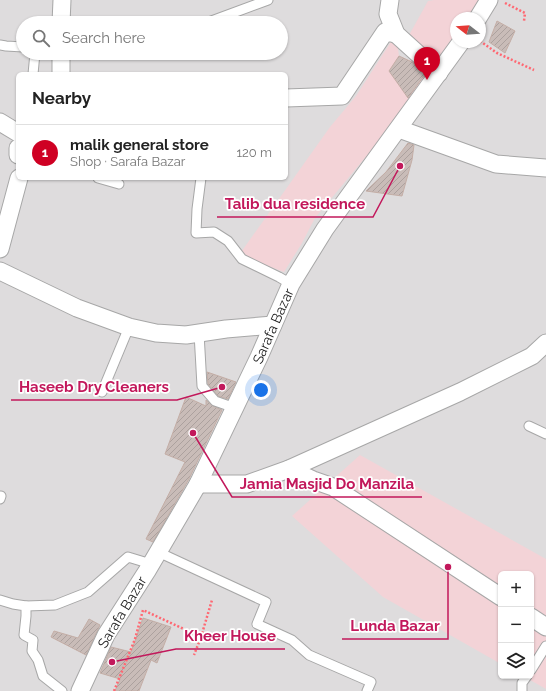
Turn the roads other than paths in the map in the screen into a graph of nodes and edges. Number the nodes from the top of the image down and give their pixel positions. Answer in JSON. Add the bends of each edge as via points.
{"nodes":[{"id":1,"x":62,"y":0,"type":"edge"},
{"id":2,"x":268,"y":0,"type":"edge"},
{"id":3,"x":390,"y":0,"type":"edge"},
{"id":4,"x":489,"y":0,"type":"edge"},
{"id":5,"x":482,"y":12,"type":"edge"},
{"id":6,"x":61,"y":16,"type":"edge"},
{"id":7,"x":225,"y":16,"type":"edge"},
{"id":8,"x":396,"y":34,"type":"junction"},
{"id":9,"x":0,"y":45,"type":"edge"},
{"id":10,"x":16,"y":47,"type":"edge"},
{"id":11,"x":458,"y":48,"type":"edge"},
{"id":12,"x":34,"y":60,"type":"edge"},
{"id":13,"x":60,"y":60,"type":"edge"},
{"id":14,"x":33,"y":72,"type":"edge"},
{"id":15,"x":61,"y":72,"type":"edge"},
{"id":16,"x":439,"y":73,"type":"junction"},
{"id":17,"x":288,"y":98,"type":"edge"},
{"id":18,"x":0,"y":122,"type":"edge"},
{"id":19,"x":399,"y":129,"type":"junction"},
{"id":20,"x":16,"y":132,"type":"edge"},
{"id":21,"x":546,"y":168,"type":"edge"},
{"id":22,"x":18,"y":180,"type":"edge"},
{"id":23,"x":105,"y":180,"type":"edge"},
{"id":24,"x":201,"y":180,"type":"edge"},
{"id":25,"x":119,"y":184,"type":"dead end"},
{"id":26,"x":0,"y":249,"type":"edge"},
{"id":27,"x":0,"y":271,"type":"edge"},
{"id":28,"x":291,"y":284,"type":"junction"},
{"id":29,"x":273,"y":325,"type":"junction"},
{"id":30,"x":129,"y":327,"type":"junction"},
{"id":31,"x":199,"y":333,"type":"junction"},
{"id":32,"x":546,"y":343,"type":"edge"},
{"id":33,"x":102,"y":392,"type":"dead end"},
{"id":34,"x":235,"y":408,"type":"junction"},
{"id":35,"x":530,"y":426,"type":"dead end"},
{"id":36,"x":546,"y":434,"type":"edge"},
{"id":37,"x":289,"y":469,"type":"junction"},
{"id":38,"x":198,"y":484,"type":"junction"},
{"id":39,"x":154,"y":558,"type":"junction"},
{"id":40,"x":498,"y":595,"type":"edge"},
{"id":41,"x":0,"y":600,"type":"edge"},
{"id":42,"x":26,"y":606,"type":"junction"},
{"id":43,"x":546,"y":646,"type":"edge"},
{"id":44,"x":534,"y":665,"type":"edge"},
{"id":45,"x":525,"y":679,"type":"edge"},
{"id":46,"x":62,"y":691,"type":"edge"},
{"id":47,"x":80,"y":691,"type":"edge"},
{"id":48,"x":367,"y":691,"type":"edge"},
{"id":49,"x":522,"y":691,"type":"edge"}],
"edges":[{"from":1,"to":6,"type":"street"},
{"from":2,"to":7,"type":"lane"},
{"from":3,"to":8,"type":"street","via":[[388,14]]},
{"from":4,"to":5,"type":"street"},
{"from":8,"to":16,"type":"street"},
{"from":8,"to":17,"type":"street","via":[[385,32],[342,96]]},
{"from":9,"to":10,"type":"lane"},
{"from":11,"to":16,"type":"street","name":"Sarafa Bazar"},
{"from":12,"to":14,"type":"lane"},
{"from":13,"to":15,"type":"street"},
{"from":16,"to":19,"type":"street","name":"Sarafa Bazar"},
{"from":18,"to":20,"type":"street"},
{"from":19,"to":21,"type":"street","via":[[496,164]]},
{"from":19,"to":28,"type":"street","name":"Sarafa Bazar","via":[[326,229]]},
{"from":22,"to":26,"type":"street"},
{"from":23,"to":25,"type":"lane"},
{"from":24,"to":28,"type":"lane","via":[[196,233],[214,232],[228,241],[242,259]]},
{"from":27,"to":30,"type":"street","via":[[76,308]]},
{"from":28,"to":29,"type":"street","name":"Sarafa Bazar"},
{"from":29,"to":31,"type":"street"},
{"from":29,"to":34,"type":"street","name":"Sarafa Bazar"},
{"from":30,"to":31,"type":"street","via":[[156,334]]},
{"from":30,"to":33,"type":"lane"},
{"from":31,"to":34,"type":"lane","via":[[202,386],[215,401]]},
{"from":32,"to":37,"type":"street","via":[[532,356],[460,392]]},
{"from":34,"to":38,"type":"street","name":"Sarafa Bazar"},
{"from":35,"to":36,"type":"lane"},
{"from":37,"to":38,"type":"street","via":[[248,484]]},
{"from":37,"to":40,"type":"street","via":[[333,487]]},
{"from":38,"to":39,"type":"street","name":"Sarafa Bazar"},
{"from":39,"to":42,"type":"lane","via":[[128,557],[88,592],[56,605]]},
{"from":39,"to":47,"type":"street","name":"Sarafa Bazar","via":[[106,635]]},
{"from":39,"to":48,"type":"lane","via":[[266,602],[257,624],[292,640],[309,655],[371,682]]},
{"from":41,"to":42,"type":"lane"},
{"from":42,"to":46,"type":"lane","via":[[24,634],[33,640],[32,651],[43,676]]},
{"from":43,"to":44,"type":"lane"},
{"from":45,"to":49,"type":"lane"}]}
